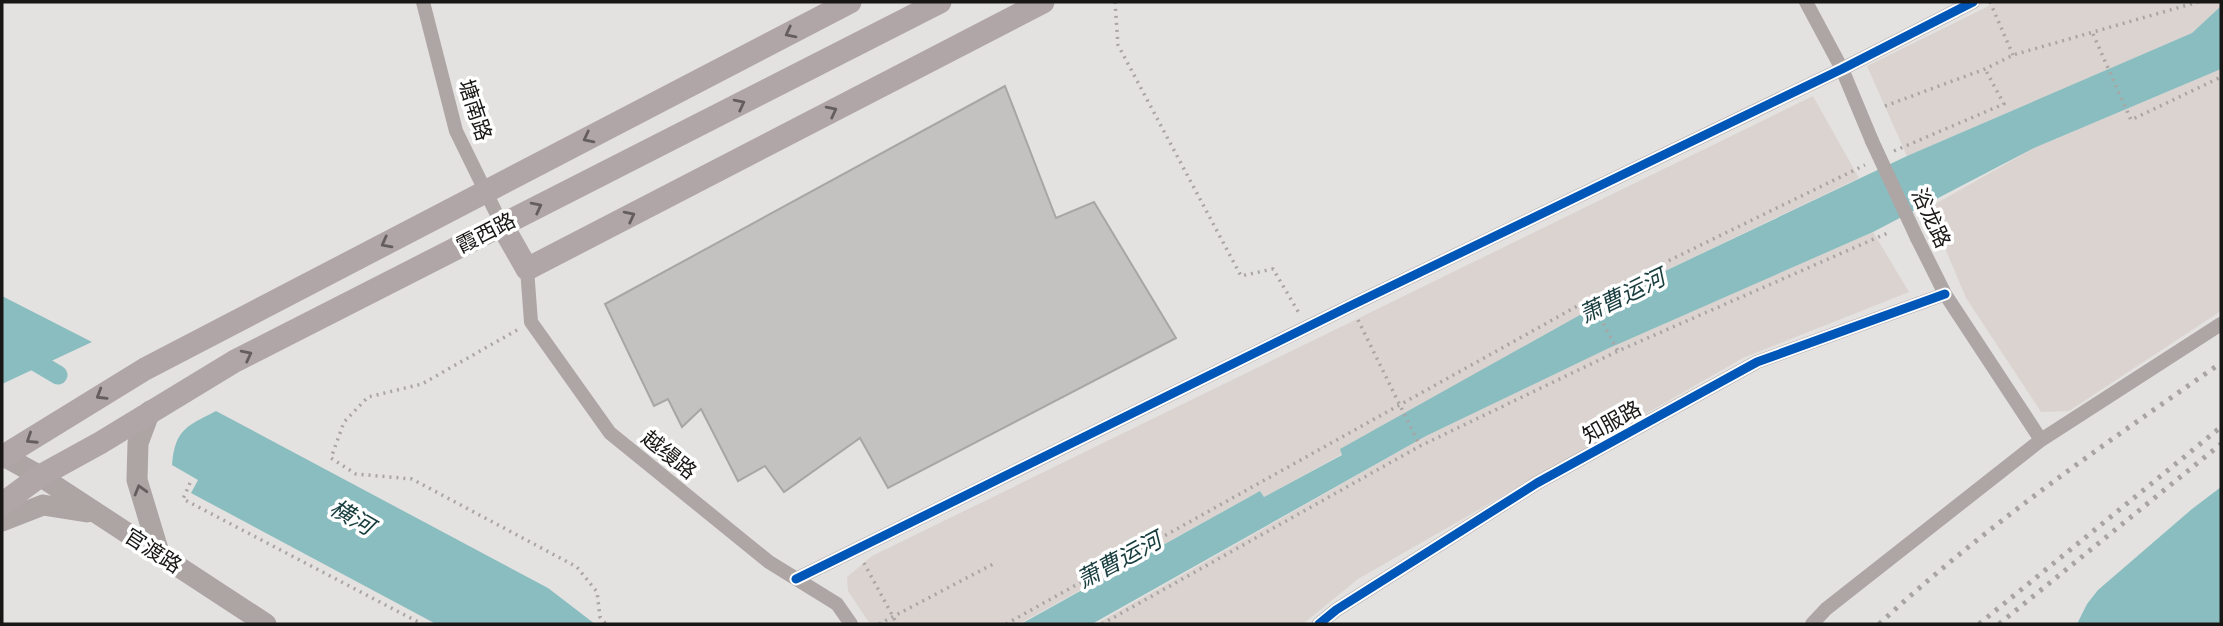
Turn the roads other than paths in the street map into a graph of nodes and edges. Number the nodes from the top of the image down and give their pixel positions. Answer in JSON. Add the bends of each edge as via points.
{"nodes":[{"id":1,"x":423,"y":2,"type":"edge"},
{"id":2,"x":850,"y":2,"type":"edge"},
{"id":3,"x":940,"y":2,"type":"edge"},
{"id":4,"x":1043,"y":2,"type":"edge"},
{"id":5,"x":1806,"y":2,"type":"edge"},
{"id":6,"x":1973,"y":2,"type":"edge"},
{"id":7,"x":1842,"y":69,"type":"junction"},
{"id":8,"x":485,"y":191,"type":"junction"},
{"id":9,"x":502,"y":225,"type":"junction"},
{"id":10,"x":527,"y":269,"type":"junction"},
{"id":11,"x":1945,"y":294,"type":"junction"},
{"id":12,"x":2221,"y":324,"type":"edge"},
{"id":13,"x":150,"y":411,"type":"junction"},
{"id":14,"x":2041,"y":440,"type":"junction"},
{"id":15,"x":2,"y":456,"type":"edge"},
{"id":16,"x":40,"y":477,"type":"junction"},
{"id":17,"x":2,"y":504,"type":"edge"},
{"id":18,"x":97,"y":514,"type":"junction"},
{"id":19,"x":2,"y":521,"type":"edge"},
{"id":20,"x":160,"y":555,"type":"junction"},
{"id":21,"x":796,"y":579,"type":"junction"},
{"id":22,"x":266,"y":624,"type":"edge"},
{"id":23,"x":851,"y":624,"type":"edge"},
{"id":24,"x":1319,"y":624,"type":"edge"},
{"id":25,"x":1812,"y":624,"type":"edge"}],
"edges":[{"from":1,"to":8,"type":"street","name":"塘南路","via":[[456,131]]},
{"from":2,"to":8,"type":"main road","name":"霞西路","one_way":true},
{"from":9,"to":3,"type":"main road","name":"霞西路","one_way":true},
{"from":10,"to":4,"type":"main road","one_way":true},
{"from":5,"to":7,"type":"street","name":"浴龙路"},
{"from":6,"to":7,"type":"street"},
{"from":7,"to":11,"type":"street","name":"浴龙路","bridge":true},
{"from":7,"to":21,"type":"street"},
{"from":8,"to":9,"type":"street","name":"塘南路"},
{"from":8,"to":15,"type":"main road","name":"霞西路","one_way":true,"via":[[145,369]]},
{"from":9,"to":10,"type":"main road"},
{"from":13,"to":9,"type":"main road","name":"霞西路","one_way":true,"via":[[235,361]]},
{"from":10,"to":21,"type":"street","name":"越缦路","via":[[531,322],[610,433]]},
{"from":11,"to":14,"type":"street","name":"浴龙路"},
{"from":11,"to":24,"type":"street","name":"知服路","via":[[1757,362],[1537,483]]},
{"from":12,"to":14,"type":"street"},
{"from":13,"to":16,"type":"main road","name":"霞西路"},
{"from":20,"to":13,"type":"street","one_way":true,"via":[[137,480],[138,443]]},
{"from":14,"to":25,"type":"street"},
{"from":15,"to":16,"type":"street","name":"官渡路"},
{"from":16,"to":17,"type":"main road","name":"霞西路"},
{"from":16,"to":18,"type":"street","name":"官渡路"},
{"from":18,"to":19,"type":"street","via":[[43,505]]},
{"from":18,"to":20,"type":"street","name":"官渡路"},
{"from":20,"to":22,"type":"street","name":"官渡路"},
{"from":21,"to":23,"type":"street","name":"越缦路","via":[[837,604]]}]}
